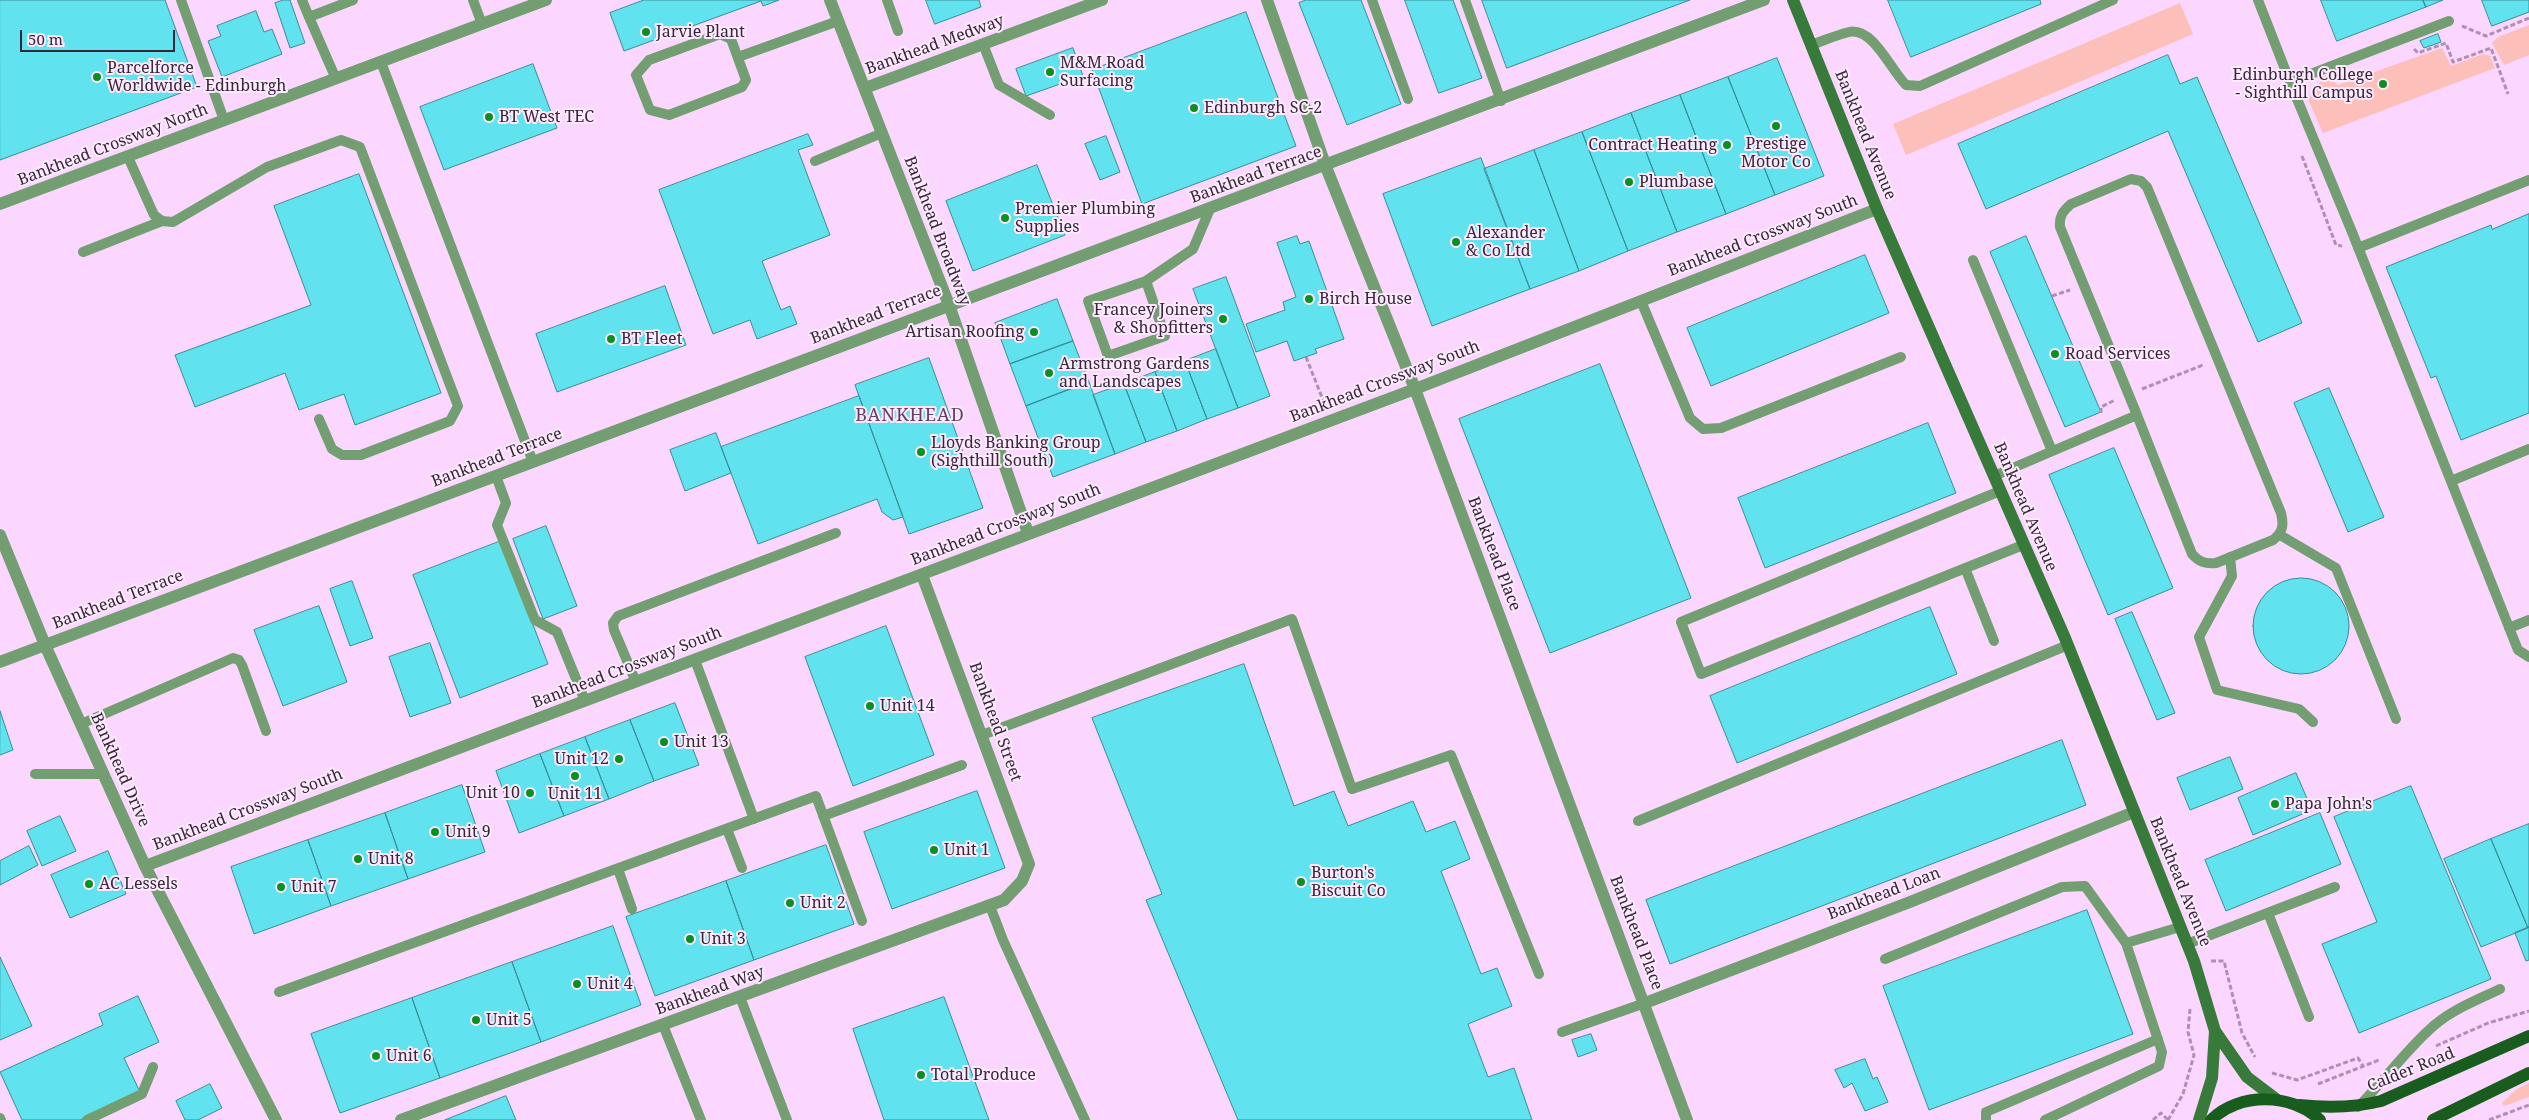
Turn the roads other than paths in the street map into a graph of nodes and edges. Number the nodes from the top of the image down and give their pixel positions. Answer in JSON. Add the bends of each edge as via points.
{"nodes":[{"id":1,"x":181,"y":0,"type":"edge"},
{"id":2,"x":302,"y":0,"type":"edge"},
{"id":3,"x":353,"y":0,"type":"edge"},
{"id":4,"x":473,"y":0,"type":"edge"},
{"id":5,"x":546,"y":0,"type":"edge"},
{"id":6,"x":830,"y":0,"type":"edge"},
{"id":7,"x":887,"y":0,"type":"edge"},
{"id":8,"x":1102,"y":0,"type":"edge"},
{"id":9,"x":1267,"y":0,"type":"edge"},
{"id":10,"x":1372,"y":0,"type":"edge"},
{"id":11,"x":1465,"y":0,"type":"edge"},
{"id":12,"x":1764,"y":0,"type":"edge"},
{"id":13,"x":1793,"y":0,"type":"edge"},
{"id":14,"x":2113,"y":0,"type":"edge"},
{"id":15,"x":2258,"y":0,"type":"edge"},
{"id":16,"x":309,"y":17,"type":"junction"},
{"id":17,"x":838,"y":21,"type":"junction"},
{"id":18,"x":2449,"y":21,"type":"road end"},
{"id":19,"x":482,"y":24,"type":"junction"},
{"id":20,"x":898,"y":31,"type":"dead end"},
{"id":21,"x":983,"y":44,"type":"junction"},
{"id":22,"x":1812,"y":45,"type":"junction"},
{"id":23,"x":738,"y":57,"type":"junction"},
{"id":24,"x":381,"y":62,"type":"junction"},
{"id":25,"x":336,"y":79,"type":"junction"},
{"id":26,"x":2290,"y":82,"type":"junction"},
{"id":27,"x":864,"y":88,"type":"junction"},
{"id":28,"x":1408,"y":99,"type":"dead end"},
{"id":29,"x":1500,"y":100,"type":"junction"},
{"id":30,"x":1050,"y":115,"type":"dead end"},
{"id":31,"x":224,"y":120,"type":"junction"},
{"id":32,"x":882,"y":133,"type":"junction"},
{"id":33,"x":128,"y":156,"type":"junction"},
{"id":34,"x":815,"y":162,"type":"dead end"},
{"id":35,"x":1326,"y":167,"type":"junction"},
{"id":36,"x":2529,"y":180,"type":"edge"},
{"id":37,"x":0,"y":204,"type":"edge"},
{"id":38,"x":1877,"y":208,"type":"junction"},
{"id":39,"x":1210,"y":209,"type":"junction"},
{"id":40,"x":162,"y":221,"type":"junction"},
{"id":41,"x":2358,"y":248,"type":"junction"},
{"id":42,"x":83,"y":252,"type":"dead end"},
{"id":43,"x":1972,"y":260,"type":"dead end"},
{"id":44,"x":1146,"y":281,"type":"junction"},
{"id":45,"x":1641,"y":301,"type":"junction"},
{"id":46,"x":949,"y":305,"type":"junction"},
{"id":47,"x":1901,"y":357,"type":"dead end"},
{"id":48,"x":1415,"y":389,"type":"junction"},
{"id":49,"x":2137,"y":415,"type":"junction"},
{"id":50,"x":319,"y":419,"type":"dead end"},
{"id":51,"x":2529,"y":449,"type":"edge"},
{"id":52,"x":2052,"y":451,"type":"junction"},
{"id":53,"x":533,"y":462,"type":"junction"},
{"id":54,"x":496,"y":476,"type":"junction"},
{"id":55,"x":1994,"y":476,"type":"junction"},
{"id":56,"x":2451,"y":481,"type":"junction"},
{"id":57,"x":2000,"y":491,"type":"junction"},
{"id":58,"x":836,"y":533,"type":"dead end"},
{"id":59,"x":1028,"y":533,"type":"junction"},
{"id":60,"x":2280,"y":535,"type":"junction"},
{"id":61,"x":0,"y":536,"type":"edge"},
{"id":62,"x":2024,"y":545,"type":"junction"},
{"id":63,"x":2230,"y":557,"type":"junction"},
{"id":64,"x":1965,"y":568,"type":"junction"},
{"id":65,"x":922,"y":575,"type":"junction"},
{"id":66,"x":2529,"y":620,"type":"edge"},
{"id":67,"x":2509,"y":628,"type":"junction"},
{"id":68,"x":1994,"y":641,"type":"dead end"},
{"id":69,"x":45,"y":644,"type":"junction"},
{"id":70,"x":2068,"y":645,"type":"junction"},
{"id":71,"x":2529,"y":657,"type":"edge"},
{"id":72,"x":695,"y":660,"type":"junction"},
{"id":73,"x":0,"y":662,"type":"edge"},
{"id":74,"x":636,"y":682,"type":"junction"},
{"id":75,"x":585,"y":701,"type":"junction"},
{"id":76,"x":2396,"y":718,"type":"dead end"},
{"id":77,"x":2313,"y":722,"type":"dead end"},
{"id":78,"x":81,"y":724,"type":"junction"},
{"id":79,"x":266,"y":731,"type":"dead end"},
{"id":80,"x":982,"y":735,"type":"junction"},
{"id":81,"x":962,"y":765,"type":"dead end"},
{"id":82,"x":35,"y":774,"type":"dead end"},
{"id":83,"x":104,"y":774,"type":"junction"},
{"id":84,"x":2134,"y":812,"type":"junction"},
{"id":85,"x":823,"y":816,"type":"junction"},
{"id":86,"x":754,"y":819,"type":"junction"},
{"id":87,"x":1638,"y":821,"type":"dead end"},
{"id":88,"x":727,"y":829,"type":"junction"},
{"id":89,"x":145,"y":866,"type":"junction"},
{"id":90,"x":742,"y":868,"type":"dead end"},
{"id":91,"x":618,"y":869,"type":"junction"},
{"id":92,"x":1022,"y":881,"type":"joint"},
{"id":93,"x":2335,"y":887,"type":"dead end"},
{"id":94,"x":990,"y":906,"type":"junction"},
{"id":95,"x":632,"y":909,"type":"dead end"},
{"id":96,"x":2268,"y":913,"type":"junction"},
{"id":97,"x":862,"y":921,"type":"dead end"},
{"id":98,"x":2180,"y":927,"type":"junction"},
{"id":99,"x":2126,"y":943,"type":"junction"},
{"id":100,"x":2187,"y":944,"type":"junction"},
{"id":101,"x":1885,"y":959,"type":"dead end"},
{"id":102,"x":1539,"y":974,"type":"dead end"},
{"id":103,"x":2500,"y":989,"type":"dead end"},
{"id":104,"x":279,"y":992,"type":"dead end"},
{"id":105,"x":740,"y":997,"type":"junction"},
{"id":106,"x":1645,"y":1003,"type":"junction"},
{"id":107,"x":2308,"y":1016,"type":"dead end"},
{"id":108,"x":663,"y":1025,"type":"junction"},
{"id":109,"x":2215,"y":1031,"type":"junction"},
{"id":110,"x":1562,"y":1032,"type":"dead end"},
{"id":111,"x":2529,"y":1036,"type":"edge"},
{"id":112,"x":2158,"y":1039,"type":"junction"},
{"id":113,"x":152,"y":1067,"type":"dead end"},
{"id":114,"x":2529,"y":1073,"type":"edge"},
{"id":115,"x":2276,"y":1099,"type":"junction"},
{"id":116,"x":2299,"y":1105,"type":"junction"},
{"id":117,"x":2357,"y":1107,"type":"junction"},
{"id":118,"x":87,"y":1120,"type":"edge"},
{"id":119,"x":276,"y":1120,"type":"edge"},
{"id":120,"x":402,"y":1120,"type":"edge"},
{"id":121,"x":701,"y":1120,"type":"edge"},
{"id":122,"x":787,"y":1120,"type":"edge"},
{"id":123,"x":1085,"y":1120,"type":"edge"},
{"id":124,"x":1687,"y":1120,"type":"edge"},
{"id":125,"x":1986,"y":1120,"type":"edge"},
{"id":126,"x":2045,"y":1120,"type":"edge"},
{"id":127,"x":2199,"y":1120,"type":"edge"},
{"id":128,"x":2211,"y":1120,"type":"edge"},
{"id":129,"x":2320,"y":1120,"type":"edge"},
{"id":130,"x":2433,"y":1120,"type":"edge"}],
"edges":[{"from":1,"to":31,"type":"lane"},
{"from":2,"to":16,"type":"lane"},
{"from":3,"to":16,"type":"lane"},
{"from":4,"to":19,"type":"lane"},
{"from":5,"to":19,"type":"street","name":"Bankhead Crossway North"},
{"from":6,"to":17,"type":"street","name":"Bankhead Broadway"},
{"from":7,"to":20,"type":"lane"},
{"from":8,"to":21,"type":"street","name":"Bankhead Medway"},
{"from":9,"to":35,"type":"street","name":"Bankhead Place"},
{"from":10,"to":28,"type":"lane"},
{"from":11,"to":29,"type":"lane"},
{"from":12,"to":29,"type":"street","name":"Bankhead Terrace"},
{"from":13,"to":22,"type":"street","name":"Bankhead Avenue"},
{"from":14,"to":22,"type":"lane","via":[[1920,86],[1906,84],[1897,76],[1870,36],[1860,32],[1849,32]]},
{"from":15,"to":26,"type":"lane"},
{"from":16,"to":25,"type":"lane"},
{"from":17,"to":23,"type":"lane"},
{"from":17,"to":27,"type":"street","name":"Bankhead Broadway"},
{"from":18,"to":26,"type":"lane"},
{"from":19,"to":24,"type":"street","name":"Bankhead Crossway North"},
{"from":21,"to":27,"type":"street","name":"Bankhead Medway"},
{"from":21,"to":30,"type":"lane","via":[[999,85]]},
{"from":22,"to":38,"type":"street","name":"Bankhead Avenue"},
{"from":23,"to":23,"type":"lane","via":[[731,39],[720,34],[649,60],[636,75],[650,110],[669,115],[742,87],[746,80]]},
{"from":24,"to":25,"type":"street","name":"Bankhead Crossway North"},
{"from":24,"to":53,"type":"lane"},
{"from":25,"to":31,"type":"street","name":"Bankhead Crossway North"},
{"from":26,"to":41,"type":"lane"},
{"from":27,"to":32,"type":"street","name":"Bankhead Broadway"},
{"from":29,"to":35,"type":"street","name":"Bankhead Terrace"},
{"from":31,"to":33,"type":"street","name":"Bankhead Crossway North"},
{"from":32,"to":34,"type":"lane"},
{"from":32,"to":46,"type":"street","name":"Bankhead Broadway"},
{"from":33,"to":37,"type":"street","name":"Bankhead Crossway North"},
{"from":33,"to":40,"type":"lane","via":[[154,215]]},
{"from":35,"to":39,"type":"street","name":"Bankhead Terrace"},
{"from":35,"to":48,"type":"street","name":"Bankhead Place"},
{"from":36,"to":41,"type":"lane"},
{"from":38,"to":45,"type":"street","name":"Bankhead Crossway South"},
{"from":38,"to":55,"type":"street","name":"Bankhead Avenue"},
{"from":39,"to":44,"type":"lane","via":[[1193,248]]},
{"from":39,"to":46,"type":"street","name":"Bankhead Terrace"},
{"from":40,"to":42,"type":"lane"},
{"from":40,"to":50,"type":"lane","via":[[174,222],[267,167],[341,140],[360,147],[458,406],[450,421],[361,456],[342,455],[332,449]]},
{"from":41,"to":56,"type":"lane"},
{"from":43,"to":52,"type":"lane"},
{"from":44,"to":44,"type":"lane","via":[[1088,301],[1108,356],[1165,336]]},
{"from":45,"to":47,"type":"lane","via":[[1690,418],[1702,430],[1721,428]]},
{"from":45,"to":48,"type":"street","name":"Bankhead Crossway South"},
{"from":46,"to":53,"type":"street","name":"Bankhead Terrace"},
{"from":46,"to":59,"type":"street","name":"Bankhead Broadway"},
{"from":48,"to":59,"type":"street","name":"Bankhead Crossway South"},
{"from":48,"to":106,"type":"street","name":"Bankhead Place"},
{"from":49,"to":52,"type":"lane"},
{"from":49,"to":60,"type":"lane","via":[[2060,227],[2063,211],[2072,204],[2126,180],[2137,179],[2147,187],[2281,513],[2284,526]]},
{"from":49,"to":63,"type":"lane","via":[[2192,554],[2207,564]]},
{"from":51,"to":56,"type":"lane"},
{"from":52,"to":55,"type":"lane"},
{"from":53,"to":54,"type":"street","name":"Bankhead Terrace"},
{"from":54,"to":69,"type":"street","name":"Bankhead Terrace"},
{"from":54,"to":75,"type":"lane","via":[[506,503],[498,525],[536,620],[557,632]]},
{"from":55,"to":57,"type":"street","name":"Bankhead Avenue"},
{"from":56,"to":67,"type":"lane"},
{"from":57,"to":62,"type":"street","name":"Bankhead Avenue"},
{"from":57,"to":64,"type":"lane","via":[[1681,622],[1701,674]]},
{"from":58,"to":74,"type":"lane","via":[[618,616],[613,622],[614,630]]},
{"from":59,"to":65,"type":"street","name":"Bankhead Crossway South"},
{"from":60,"to":63,"type":"lane"},
{"from":60,"to":76,"type":"lane","via":[[2336,568]]},
{"from":61,"to":69,"type":"street","name":"Bankhead Drive"},
{"from":62,"to":64,"type":"lane"},
{"from":62,"to":70,"type":"street","name":"Bankhead Avenue"},
{"from":63,"to":77,"type":"lane","via":[[2232,576],[2200,637],[2217,690],[2299,709]]},
{"from":64,"to":68,"type":"lane"},
{"from":65,"to":72,"type":"street","name":"Bankhead Crossway South"},
{"from":65,"to":80,"type":"street","name":"Bankhead Street"},
{"from":66,"to":67,"type":"lane"},
{"from":67,"to":71,"type":"lane","via":[[2518,650]]},
{"from":69,"to":73,"type":"street","name":"Bankhead Terrace"},
{"from":69,"to":78,"type":"street","name":"Bankhead Drive"},
{"from":70,"to":84,"type":"street","name":"Bankhead Avenue"},
{"from":70,"to":87,"type":"lane"},
{"from":72,"to":74,"type":"street","name":"Bankhead Crossway South"},
{"from":72,"to":86,"type":"lane"},
{"from":74,"to":75,"type":"street","name":"Bankhead Crossway South"},
{"from":75,"to":89,"type":"street","name":"Bankhead Crossway South"},
{"from":78,"to":79,"type":"lane","via":[[233,658],[242,665]]},
{"from":78,"to":83,"type":"street","name":"Bankhead Drive"},
{"from":80,"to":92,"type":"street","name":"Bankhead Street","via":[[1029,864]]},
{"from":80,"to":102,"type":"lane","via":[[1292,619],[1352,789],[1451,755]]},
{"from":81,"to":85,"type":"lane"},
{"from":82,"to":83,"type":"lane"},
{"from":83,"to":89,"type":"street","name":"Bankhead Drive"},
{"from":84,"to":98,"type":"street","name":"Bankhead Avenue"},
{"from":84,"to":106,"type":"street","name":"Bankhead Loan"},
{"from":85,"to":86,"type":"lane","via":[[816,796]]},
{"from":85,"to":97,"type":"lane"},
{"from":86,"to":88,"type":"lane"},
{"from":88,"to":90,"type":"lane"},
{"from":88,"to":91,"type":"lane"},
{"from":89,"to":119,"type":"street","name":"Bankhead Drive"},
{"from":91,"to":95,"type":"lane"},
{"from":91,"to":104,"type":"lane"},
{"from":92,"to":94,"type":"street","name":"Bankhead Way","via":[[1004,900]]},
{"from":93,"to":96,"type":"lane"},
{"from":94,"to":105,"type":"street","name":"Bankhead Way"},
{"from":94,"to":123,"type":"lane"},
{"from":96,"to":100,"type":"lane"},
{"from":96,"to":107,"type":"lane"},
{"from":98,"to":99,"type":"lane"},
{"from":98,"to":100,"type":"street","name":"Bankhead Avenue"},
{"from":99,"to":101,"type":"lane","via":[[2085,886],[2073,885]]},
{"from":99,"to":112,"type":"lane"},
{"from":100,"to":109,"type":"street","name":"Bankhead Avenue"},
{"from":103,"to":117,"type":"lane","via":[[2458,1008],[2428,1030],[2386,1080]]},
{"from":105,"to":108,"type":"street","name":"Bankhead Way"},
{"from":105,"to":122,"type":"lane"},
{"from":106,"to":110,"type":"lane"},
{"from":106,"to":124,"type":"street","name":"Bankhead Place"},
{"from":108,"to":120,"type":"street","name":"Bankhead Way"},
{"from":108,"to":121,"type":"lane"},
{"from":109,"to":115,"type":"street","name":"Bankhead Avenue","via":[[2247,1077]]},
{"from":109,"to":127,"type":"street","name":"Bankhead Avenue","via":[[2212,1078]]},
{"from":111,"to":117,"type":"main road","name":"Calder Road","via":[[2406,1092]]},
{"from":112,"to":125,"type":"lane","via":[[1986,1112]]},
{"from":112,"to":126,"type":"lane","via":[[2162,1052],[2159,1066]]},
{"from":113,"to":118,"type":"lane","via":[[142,1094]]},
{"from":114,"to":130,"type":"main road"},
{"from":115,"to":116,"type":"main road"},
{"from":115,"to":128,"type":"main road","via":[[2242,1103]]},
{"from":116,"to":117,"type":"main road","name":"Calder Road"},
{"from":116,"to":129,"type":"main road"}]}
